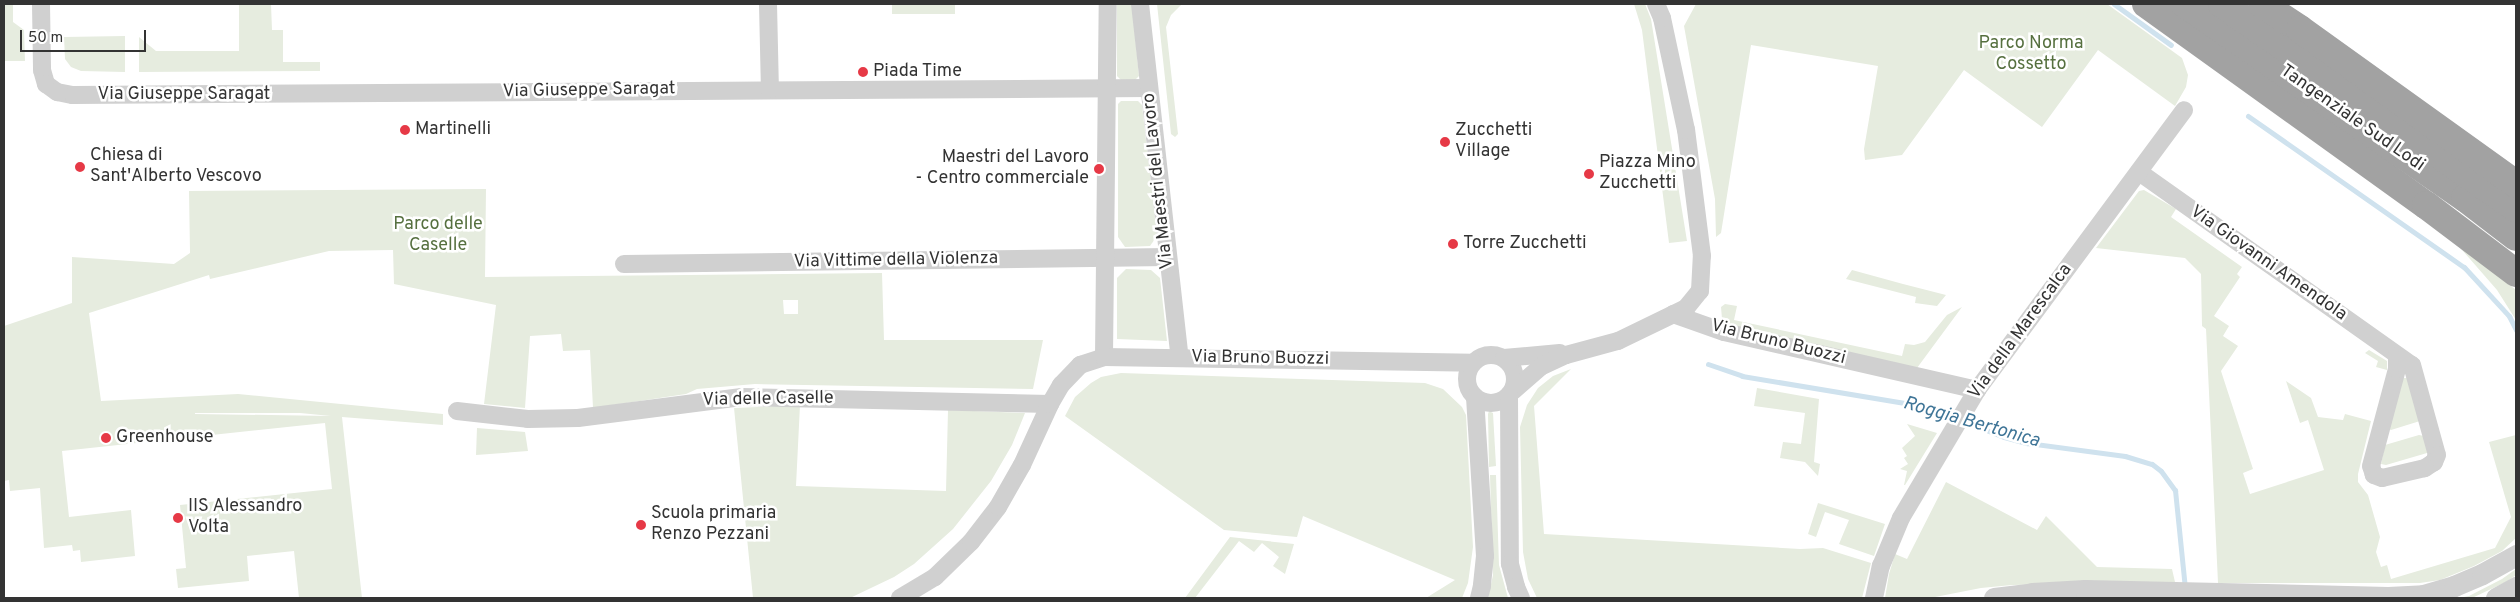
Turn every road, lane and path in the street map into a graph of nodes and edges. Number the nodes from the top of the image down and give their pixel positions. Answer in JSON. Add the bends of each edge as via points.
{"nodes":[{"id":1,"x":41,"y":4,"type":"edge"},
{"id":2,"x":768,"y":4,"type":"edge"},
{"id":3,"x":1108,"y":4,"type":"edge"},
{"id":4,"x":1140,"y":4,"type":"edge"},
{"id":5,"x":1656,"y":4,"type":"edge"},
{"id":6,"x":2146,"y":4,"type":"edge"},
{"id":7,"x":2185,"y":4,"type":"edge"},
{"id":8,"x":2222,"y":4,"type":"edge"},
{"id":9,"x":2262,"y":4,"type":"edge"},
{"id":10,"x":2281,"y":4,"type":"edge"},
{"id":11,"x":2300,"y":29,"type":"junction"},
{"id":12,"x":1149,"y":88,"type":"junction"},
{"id":13,"x":770,"y":89,"type":"junction"},
{"id":14,"x":1106,"y":89,"type":"junction"},
{"id":15,"x":2184,"y":110,"type":"dead end"},
{"id":16,"x":2139,"y":172,"type":"junction"},
{"id":17,"x":2516,"y":184,"type":"edge"},
{"id":18,"x":2516,"y":208,"type":"edge"},
{"id":19,"x":2516,"y":237,"type":"edge"},
{"id":20,"x":1168,"y":257,"type":"junction"},
{"id":21,"x":1105,"y":258,"type":"junction"},
{"id":22,"x":624,"y":264,"type":"dead end"},
{"id":23,"x":2516,"y":273,"type":"edge"},
{"id":24,"x":1673,"y":314,"type":"junction"},
{"id":25,"x":1585,"y":350,"type":"junction"},
{"id":26,"x":2396,"y":356,"type":"junction"},
{"id":27,"x":1104,"y":357,"type":"junction"},
{"id":28,"x":1180,"y":358,"type":"junction"},
{"id":29,"x":1504,"y":358,"type":"junction"},
{"id":30,"x":1416,"y":362,"type":"junction"},
{"id":31,"x":1473,"y":363,"type":"junction"},
{"id":32,"x":1978,"y":390,"type":"junction"},
{"id":33,"x":1472,"y":391,"type":"junction"},
{"id":34,"x":1511,"y":393,"type":"junction"},
{"id":35,"x":1050,"y":404,"type":"junction"},
{"id":36,"x":457,"y":411,"type":"dead end"},
{"id":37,"x":2516,"y":555,"type":"edge"},
{"id":38,"x":2516,"y":587,"type":"edge"},
{"id":39,"x":2388,"y":597,"type":"junction"},
{"id":40,"x":900,"y":598,"type":"edge"},
{"id":41,"x":1478,"y":598,"type":"edge"},
{"id":42,"x":1521,"y":598,"type":"edge"},
{"id":43,"x":1874,"y":598,"type":"edge"},
{"id":44,"x":1994,"y":598,"type":"edge"},
{"id":45,"x":2361,"y":598,"type":"edge"},
{"id":46,"x":2496,"y":598,"type":"edge"}],
"edges":[{"from":1,"to":13,"type":"street","name":"Via Giuseppe Saragat","via":[[42,70],[46,84],[57,92],[73,95]]},
{"from":2,"to":13,"type":"street"},
{"from":3,"to":14,"type":"street"},
{"from":4,"to":12,"type":"street","name":"Via Maestri del Lavoro"},
{"from":5,"to":24,"type":"street","via":[[1662,18],[1686,130],[1702,256],[1700,291],[1686,308]]},
{"from":6,"to":23,"type":"highway"},
{"from":7,"to":19,"type":"highway","name":"Tangenziale Sud Lodi"},
{"from":8,"to":18,"type":"highway","name":"Tangenziale Sud Lodi"},
{"from":9,"to":11,"type":"highway"},
{"from":10,"to":11,"type":"highway"},
{"from":11,"to":17,"type":"highway"},
{"from":12,"to":14,"type":"street","name":"Via Giuseppe Saragat"},
{"from":12,"to":20,"type":"street","name":"Via Maestri del Lavoro"},
{"from":13,"to":14,"type":"street","name":"Via Giuseppe Saragat"},
{"from":14,"to":21,"type":"street"},
{"from":15,"to":16,"type":"street","name":"Via della Marescalca"},
{"from":16,"to":26,"type":"street","name":"Via Giovanni Amendola"},
{"from":16,"to":32,"type":"street","name":"Via della Marescalca"},
{"from":20,"to":21,"type":"street","name":"Via Vittime della Violenza"},
{"from":20,"to":28,"type":"street","name":"Via Maestri del Lavoro"},
{"from":21,"to":22,"type":"street","name":"Via Vittime della Violenza"},
{"from":21,"to":27,"type":"street"},
{"from":24,"to":25,"type":"street","via":[[1618,341]]},
{"from":24,"to":32,"type":"street","name":"Via Bruno Buozzi","via":[[1724,332]]},
{"from":25,"to":29,"type":"street"},
{"from":25,"to":34,"type":"street","via":[[1542,366]]},
{"from":26,"to":26,"type":"street","name":"Via Giovanni Amendola","via":[[2397,369],[2371,466],[2374,474],[2382,478],[2425,468],[2434,462],[2437,455],[2415,371],[2407,361]]},
{"from":27,"to":28,"type":"street","name":"Via Bruno Buozzi"},
{"from":27,"to":35,"type":"street","name":"Via Bruno Buozzi","via":[[1080,365],[1061,385]]},
{"from":28,"to":30,"type":"street","name":"Via Bruno Buozzi"},
{"from":29,"to":31,"type":"street","via":[[1486,356]]},
{"from":29,"to":34,"type":"street","via":[[1515,372]]},
{"from":30,"to":31,"type":"street","name":"Via Bruno Buozzi"},
{"from":30,"to":33,"type":"street","name":"Via Bruno Buozzi","via":[[1436,367]]},
{"from":31,"to":33,"type":"street","via":[[1467,376]]},
{"from":32,"to":43,"type":"street","name":"Via della Marescalca","via":[[1901,518],[1881,566]]},
{"from":33,"to":34,"type":"street","via":[[1483,402],[1494,403]]},
{"from":33,"to":41,"type":"street","via":[[1485,556]]},
{"from":34,"to":42,"type":"street","via":[[1510,564]]},
{"from":35,"to":36,"type":"street","name":"Via delle Caselle","via":[[742,397],[578,418],[528,419]]},
{"from":35,"to":40,"type":"street","name":"Via Bruno Buozzi","via":[[1027,457],[998,507],[971,542],[934,577]]},
{"from":37,"to":39,"type":"street","via":[[2454,586],[2423,595]]},
{"from":38,"to":46,"type":"street"},
{"from":39,"to":44,"type":"street","via":[[2085,590]]},
{"from":39,"to":45,"type":"street"}]}
